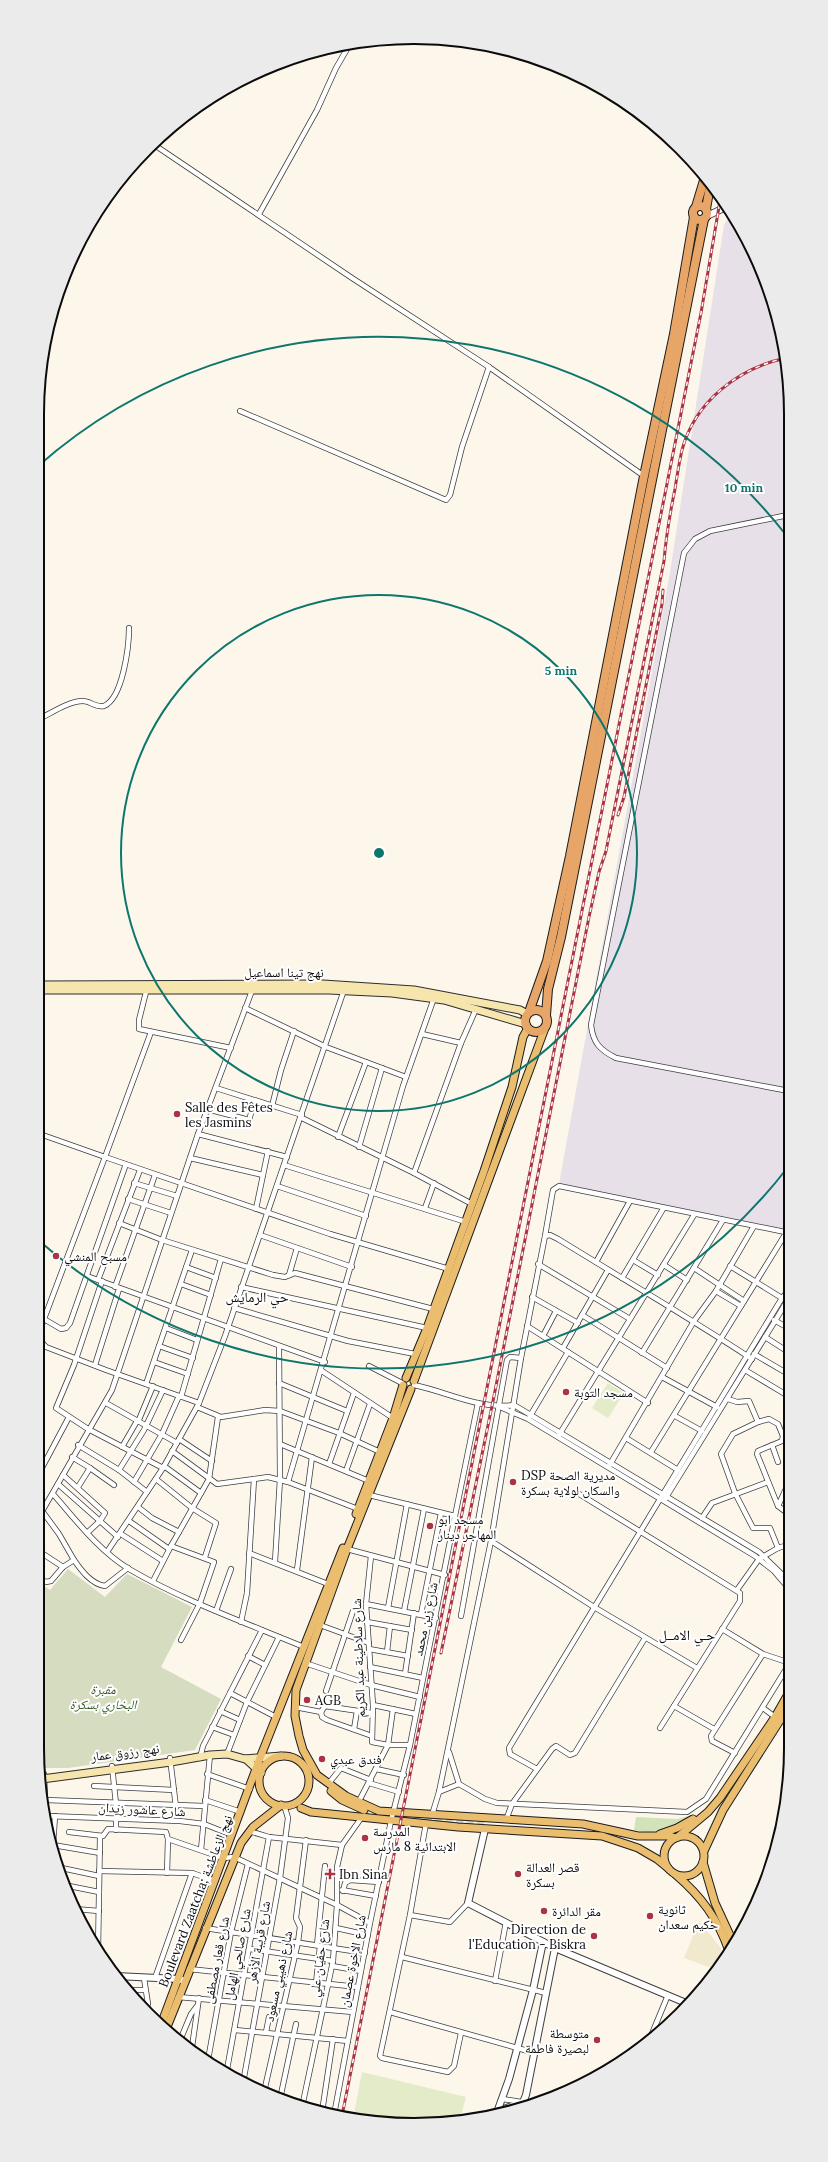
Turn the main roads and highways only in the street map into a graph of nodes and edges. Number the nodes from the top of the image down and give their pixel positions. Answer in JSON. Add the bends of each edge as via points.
{"nodes":[{"id":1,"x":703,"y":183,"type":"edge"},
{"id":2,"x":709,"y":191,"type":"edge"},
{"id":3,"x":696,"y":207,"type":"junction"},
{"id":4,"x":706,"y":215,"type":"junction"},
{"id":5,"x":694,"y":217,"type":"junction"},
{"id":6,"x":44,"y":985,"type":"edge"},
{"id":7,"x":147,"y":987,"type":"junction"},
{"id":8,"x":253,"y":987,"type":"junction"},
{"id":9,"x":44,"y":990,"type":"edge"},
{"id":10,"x":528,"y":1013,"type":"junction"},
{"id":11,"x":546,"y":1015,"type":"junction"},
{"id":12,"x":527,"y":1026,"type":"junction"},
{"id":13,"x":544,"y":1028,"type":"junction"},
{"id":14,"x":404,"y":1382,"type":"junction"},
{"id":15,"x":413,"y":1385,"type":"junction"},
{"id":16,"x":784,"y":1701,"type":"edge"},
{"id":17,"x":784,"y":1720,"type":"edge"},
{"id":18,"x":303,"y":1750,"type":"junction"},
{"id":19,"x":281,"y":1756,"type":"junction"},
{"id":20,"x":260,"y":1758,"type":"junction"},
{"id":21,"x":245,"y":1759,"type":"junction"},
{"id":22,"x":306,"y":1768,"type":"junction"},
{"id":23,"x":260,"y":1772,"type":"junction"},
{"id":24,"x":317,"y":1775,"type":"junction"},
{"id":25,"x":45,"y":1777,"type":"edge"},
{"id":26,"x":720,"y":1798,"type":"junction"},
{"id":27,"x":285,"y":1805,"type":"junction"},
{"id":28,"x":363,"y":1814,"type":"junction"},
{"id":29,"x":486,"y":1825,"type":"junction"},
{"id":30,"x":597,"y":1828,"type":"junction"},
{"id":31,"x":649,"y":1837,"type":"junction"},
{"id":32,"x":677,"y":1838,"type":"junction"},
{"id":33,"x":704,"y":1851,"type":"junction"},
{"id":34,"x":703,"y":1862,"type":"junction"},
{"id":35,"x":671,"y":1871,"type":"junction"},
{"id":36,"x":731,"y":1938,"type":"edge"},
{"id":37,"x":727,"y":1946,"type":"edge"},
{"id":38,"x":182,"y":1980,"type":"junction"},
{"id":39,"x":163,"y":2020,"type":"edge"},
{"id":40,"x":168,"y":2024,"type":"edge"}],
"edges":[{"from":1,"to":3,"type":"highway"},
{"from":2,"to":4,"type":"highway"},
{"from":3,"to":4,"type":"highway","via":[[701,206]]},
{"from":3,"to":5,"type":"highway"},
{"from":4,"to":5,"type":"highway","via":[[700,221]]},
{"from":4,"to":11,"type":"highway","via":[[548,989]]},
{"from":5,"to":10,"type":"highway","via":[[674,334],[554,932],[547,962]]},
{"from":6,"to":7,"type":"main road","name":"نهج تينا اسماعيل"},
{"from":7,"to":8,"type":"main road","name":"نهج تينا اسماعيل"},
{"from":7,"to":9,"type":"main road","name":"نهج تينا اسماعيل"},
{"from":8,"to":10,"type":"main road","name":"نهج تينا اسماعيل","via":[[323,984],[405,989]]},
{"from":8,"to":12,"type":"main road","name":"نهج تينا اسماعيل","via":[[344,990],[434,998]]},
{"from":10,"to":11,"type":"highway","via":[[538,1010]]},
{"from":10,"to":12,"type":"highway"},
{"from":11,"to":13,"type":"highway","via":[[547,1023]]},
{"from":12,"to":13,"type":"highway","via":[[538,1032]]},
{"from":12,"to":14,"type":"main road","via":[[499,1129],[427,1328]]},
{"from":13,"to":15,"type":"main road"},
{"from":14,"to":15,"type":"main road","via":[[411,1378]]},
{"from":14,"to":15,"type":"main road","via":[[405,1389]]},
{"from":14,"to":20,"type":"main road","via":[[369,1481]]},
{"from":15,"to":18,"type":"main road","via":[[368,1495],[296,1690],[298,1736]]},
{"from":16,"to":26,"type":"main road"},
{"from":17,"to":33,"type":"main road","via":[[723,1810]]},
{"from":18,"to":22,"type":"main road"},
{"from":18,"to":24,"type":"main road"},
{"from":19,"to":20,"type":"main road"},
{"from":19,"to":22,"type":"main road","via":[[294,1758]]},
{"from":19,"to":23,"type":"main road","via":[[272,1759]]},
{"from":20,"to":21,"type":"main road"},
{"from":20,"to":23,"type":"main road"},
{"from":21,"to":23,"type":"main road"},
{"from":21,"to":25,"type":"main road","name":"نهج رزوق عمار","via":[[227,1754],[209,1755]]},
{"from":22,"to":24,"type":"main road"},
{"from":22,"to":27,"type":"main road","via":[[309,1784],[307,1792],[302,1798]]},
{"from":23,"to":27,"type":"main road","via":[[264,1795],[275,1804]]},
{"from":23,"to":38,"type":"main road","name":"Boulevard Zaatcha; نهج الزعاطشة","via":[[250,1788],[232,1835]]},
{"from":24,"to":28,"type":"main road","via":[[342,1800]]},
{"from":24,"to":30,"type":"main road","via":[[358,1803],[379,1810],[583,1824]]},
{"from":26,"to":31,"type":"main road","via":[[687,1823]]},
{"from":26,"to":32,"type":"main road","via":[[708,1812]]},
{"from":27,"to":28,"type":"main road","via":[[311,1812]]},
{"from":27,"to":38,"type":"main road","name":"Boulevard Zaatcha; نهج الزعاطشة","via":[[249,1831],[234,1857]]},
{"from":28,"to":29,"type":"main road","via":[[391,1821]]},
{"from":29,"to":30,"type":"main road"},
{"from":29,"to":35,"type":"main road","via":[[602,1836],[638,1848]]},
{"from":30,"to":31,"type":"main road"},
{"from":31,"to":32,"type":"main road"},
{"from":32,"to":33,"type":"main road","via":[[691,1837]]},
{"from":32,"to":35,"type":"main road","via":[[666,1849],[664,1855]]},
{"from":33,"to":34,"type":"main road"},
{"from":34,"to":35,"type":"main road","via":[[691,1875],[685,1876]]},
{"from":34,"to":36,"type":"main road","via":[[715,1903]]},
{"from":35,"to":37,"type":"main road","via":[[704,1902]]},
{"from":38,"to":39,"type":"main road","name":"Boulevard Zaatcha; نهج الزعاطشة"},
{"from":38,"to":40,"type":"main road","name":"Boulevard Zaatcha; نهج الزعاطشة"}]}
